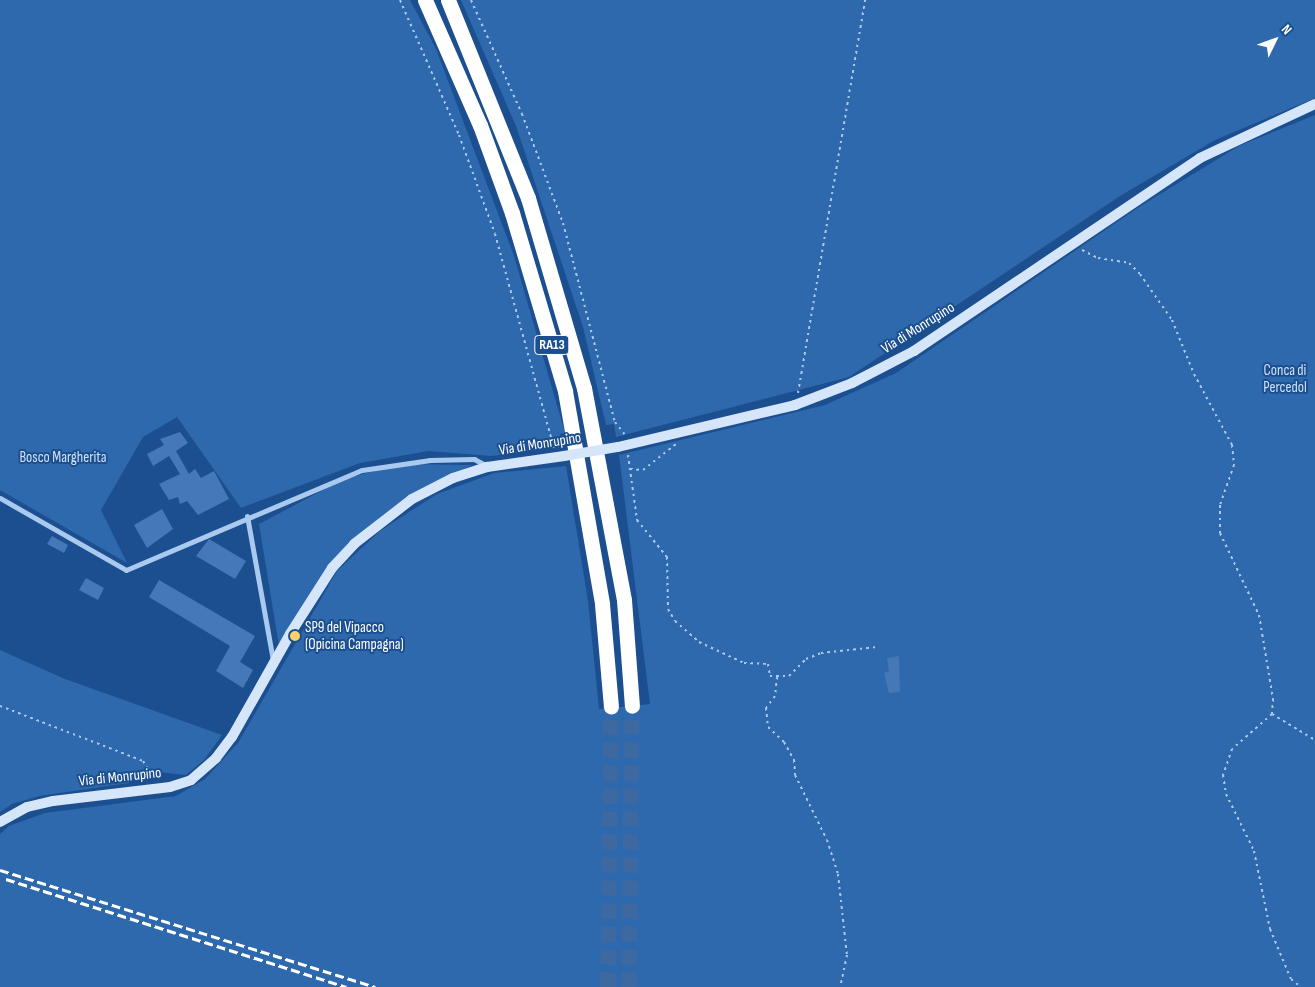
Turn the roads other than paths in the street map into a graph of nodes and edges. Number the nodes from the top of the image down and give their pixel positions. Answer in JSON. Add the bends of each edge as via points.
{"nodes":[{"id":1,"x":425,"y":0,"type":"edge"},
{"id":2,"x":448,"y":0,"type":"edge"},
{"id":3,"x":1315,"y":104,"type":"edge"},
{"id":4,"x":487,"y":467,"type":"junction"},
{"id":5,"x":0,"y":498,"type":"edge"},
{"id":6,"x":247,"y":516,"type":"junction"},
{"id":7,"x":273,"y":664,"type":"junction"},
{"id":8,"x":632,"y":706,"type":"tunnel mouth"},
{"id":9,"x":611,"y":707,"type":"tunnel mouth"},
{"id":10,"x":0,"y":822,"type":"edge"}],
"edges":[{"from":1,"to":9,"type":"highway","number":"RA13","via":[[480,125],[512,213],[564,391],[602,604]]},
{"from":2,"to":8,"type":"highway","number":"RA13","via":[[528,198],[582,379],[624,600]]},
{"from":3,"to":4,"type":"main road","name":"Via di Monrupino","bridge":true,"via":[[1252,130],[1168,177],[914,351],[852,383],[796,405],[628,445]]},
{"from":4,"to":6,"type":"street","via":[[474,459],[398,462],[341,477]]},
{"from":4,"to":7,"type":"main road","name":"Via di Monrupino","via":[[430,488],[386,516],[354,544],[332,568]]},
{"from":5,"to":6,"type":"street","via":[[126,570],[144,566]]},
{"from":6,"to":7,"type":"street"},
{"from":7,"to":10,"type":"main road","name":"Via di Monrupino","via":[[216,758],[191,780],[161,788],[53,801],[27,807]]}]}
